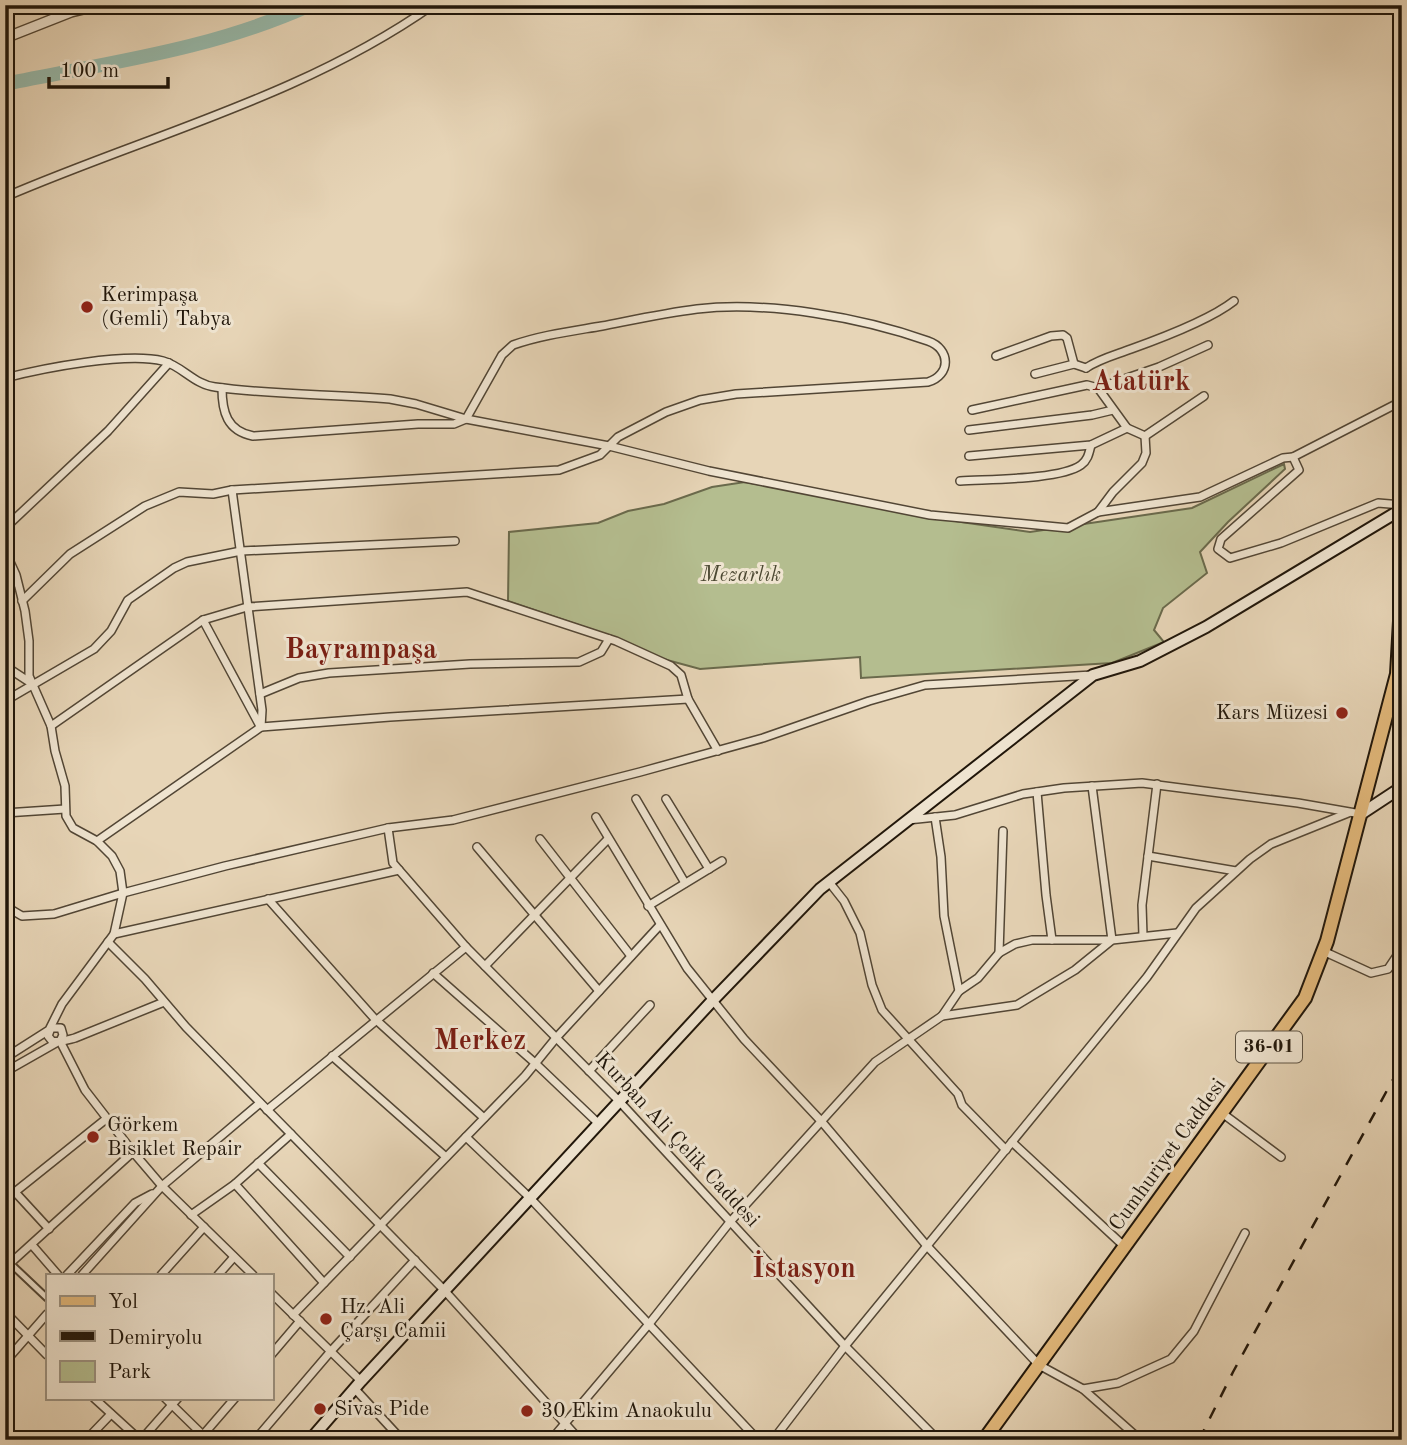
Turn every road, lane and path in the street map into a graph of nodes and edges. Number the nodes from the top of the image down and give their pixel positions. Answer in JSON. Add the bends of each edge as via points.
{"nodes":[{"id":1,"x":100,"y":5,"type":"edge"},
{"id":2,"x":433,"y":5,"type":"edge"},
{"id":3,"x":5,"y":38,"type":"edge"},
{"id":4,"x":5,"y":197,"type":"edge"},
{"id":5,"x":1234,"y":301,"type":"dead end"},
{"id":6,"x":1208,"y":345,"type":"dead end"},
{"id":7,"x":996,"y":356,"type":"dead end"},
{"id":8,"x":169,"y":363,"type":"junction"},
{"id":9,"x":1074,"y":364,"type":"junction"},
{"id":10,"x":1086,"y":368,"type":"junction"},
{"id":11,"x":1035,"y":374,"type":"dead end"},
{"id":12,"x":5,"y":378,"type":"edge"},
{"id":13,"x":1087,"y":385,"type":"junction"},
{"id":14,"x":222,"y":388,"type":"junction"},
{"id":15,"x":1098,"y":388,"type":"junction"},
{"id":16,"x":1204,"y":396,"type":"dead end"},
{"id":17,"x":1402,"y":401,"type":"edge"},
{"id":18,"x":972,"y":410,"type":"dead end"},
{"id":19,"x":1113,"y":410,"type":"junction"},
{"id":20,"x":466,"y":419,"type":"junction"},
{"id":21,"x":1127,"y":428,"type":"junction"},
{"id":22,"x":970,"y":430,"type":"dead end"},
{"id":23,"x":1145,"y":436,"type":"junction"},
{"id":24,"x":1091,"y":445,"type":"junction"},
{"id":25,"x":609,"y":446,"type":"junction"},
{"id":26,"x":970,"y":456,"type":"dead end"},
{"id":27,"x":1293,"y":457,"type":"junction"},
{"id":28,"x":960,"y":481,"type":"dead end"},
{"id":29,"x":232,"y":490,"type":"junction"},
{"id":30,"x":1402,"y":507,"type":"edge"},
{"id":31,"x":1098,"y":512,"type":"junction"},
{"id":32,"x":5,"y":528,"type":"edge"},
{"id":33,"x":455,"y":541,"type":"dead end"},
{"id":34,"x":5,"y":551,"type":"edge"},
{"id":35,"x":241,"y":551,"type":"junction"},
{"id":36,"x":18,"y":582,"type":"junction"},
{"id":37,"x":1402,"y":586,"type":"edge"},
{"id":38,"x":5,"y":587,"type":"edge"},
{"id":39,"x":22,"y":601,"type":"junction"},
{"id":40,"x":247,"y":607,"type":"junction"},
{"id":41,"x":202,"y":620,"type":"junction"},
{"id":42,"x":610,"y":639,"type":"junction"},
{"id":43,"x":5,"y":666,"type":"edge"},
{"id":44,"x":1093,"y":675,"type":"junction"},
{"id":45,"x":32,"y":684,"type":"junction"},
{"id":46,"x":260,"y":694,"type":"junction"},
{"id":47,"x":688,"y":699,"type":"junction"},
{"id":48,"x":5,"y":701,"type":"edge"},
{"id":49,"x":51,"y":726,"type":"junction"},
{"id":50,"x":261,"y":727,"type":"junction"},
{"id":51,"x":718,"y":751,"type":"junction"},
{"id":52,"x":1157,"y":785,"type":"junction"},
{"id":53,"x":1092,"y":786,"type":"junction"},
{"id":54,"x":1402,"y":787,"type":"edge"},
{"id":55,"x":1037,"y":792,"type":"junction"},
{"id":56,"x":666,"y":799,"type":"dead end"},
{"id":57,"x":636,"y":800,"type":"dead end"},
{"id":58,"x":65,"y":809,"type":"junction"},
{"id":59,"x":5,"y":813,"type":"edge"},
{"id":60,"x":1354,"y":813,"type":"junction"},
{"id":61,"x":596,"y":817,"type":"dead end"},
{"id":62,"x":935,"y":817,"type":"junction"},
{"id":63,"x":908,"y":820,"type":"junction"},
{"id":64,"x":388,"y":828,"type":"junction"},
{"id":65,"x":1003,"y":831,"type":"dead end"},
{"id":66,"x":540,"y":839,"type":"dead end"},
{"id":67,"x":608,"y":839,"type":"junction"},
{"id":68,"x":97,"y":841,"type":"junction"},
{"id":69,"x":477,"y":847,"type":"dead end"},
{"id":70,"x":1148,"y":856,"type":"junction"},
{"id":71,"x":722,"y":861,"type":"dead end"},
{"id":72,"x":709,"y":869,"type":"junction"},
{"id":73,"x":399,"y":870,"type":"junction"},
{"id":74,"x":1236,"y":871,"type":"junction"},
{"id":75,"x":571,"y":877,"type":"junction"},
{"id":76,"x":685,"y":883,"type":"junction"},
{"id":77,"x":829,"y":883,"type":"junction"},
{"id":78,"x":123,"y":893,"type":"junction"},
{"id":79,"x":268,"y":899,"type":"junction"},
{"id":80,"x":5,"y":906,"type":"edge"},
{"id":81,"x":648,"y":906,"type":"junction"},
{"id":82,"x":534,"y":916,"type":"junction"},
{"id":83,"x":660,"y":925,"type":"junction"},
{"id":84,"x":1177,"y":933,"type":"junction"},
{"id":85,"x":114,"y":934,"type":"junction"},
{"id":86,"x":1143,"y":936,"type":"junction"},
{"id":87,"x":1052,"y":940,"type":"junction"},
{"id":88,"x":1112,"y":940,"type":"junction"},
{"id":89,"x":108,"y":942,"type":"junction"},
{"id":90,"x":466,"y":947,"type":"junction"},
{"id":91,"x":1402,"y":948,"type":"edge"},
{"id":92,"x":1323,"y":951,"type":"junction"},
{"id":93,"x":999,"y":953,"type":"junction"},
{"id":94,"x":631,"y":956,"type":"junction"},
{"id":95,"x":485,"y":966,"type":"junction"},
{"id":96,"x":433,"y":973,"type":"junction"},
{"id":97,"x":599,"y":991,"type":"junction"},
{"id":98,"x":959,"y":991,"type":"junction"},
{"id":99,"x":713,"y":1000,"type":"junction"},
{"id":100,"x":164,"y":1002,"type":"junction"},
{"id":101,"x":650,"y":1005,"type":"dead end"},
{"id":102,"x":942,"y":1016,"type":"junction"},
{"id":103,"x":375,"y":1020,"type":"junction"},
{"id":104,"x":49,"y":1030,"type":"junction"},
{"id":105,"x":556,"y":1038,"type":"junction"},
{"id":106,"x":908,"y":1039,"type":"junction"},
{"id":107,"x":58,"y":1042,"type":"junction"},
{"id":108,"x":332,"y":1056,"type":"junction"},
{"id":109,"x":5,"y":1058,"type":"edge"},
{"id":110,"x":535,"y":1063,"type":"junction"},
{"id":111,"x":589,"y":1071,"type":"junction"},
{"id":112,"x":5,"y":1072,"type":"edge"},
{"id":113,"x":620,"y":1101,"type":"junction"},
{"id":114,"x":260,"y":1102,"type":"junction"},
{"id":115,"x":267,"y":1110,"type":"junction"},
{"id":116,"x":1222,"y":1113,"type":"junction"},
{"id":117,"x":106,"y":1118,"type":"junction"},
{"id":118,"x":484,"y":1118,"type":"junction"},
{"id":119,"x":821,"y":1122,"type":"junction"},
{"id":120,"x":599,"y":1124,"type":"junction"},
{"id":121,"x":290,"y":1134,"type":"junction"},
{"id":122,"x":466,"y":1137,"type":"junction"},
{"id":123,"x":1012,"y":1142,"type":"junction"},
{"id":124,"x":1006,"y":1150,"type":"junction"},
{"id":125,"x":133,"y":1152,"type":"junction"},
{"id":126,"x":446,"y":1157,"type":"junction"},
{"id":127,"x":1280,"y":1157,"type":"dead end"},
{"id":128,"x":258,"y":1163,"type":"junction"},
{"id":129,"x":235,"y":1184,"type":"junction"},
{"id":130,"x":159,"y":1189,"type":"junction"},
{"id":131,"x":15,"y":1192,"type":"junction"},
{"id":132,"x":530,"y":1198,"type":"junction"},
{"id":133,"x":5,"y":1200,"type":"edge"},
{"id":134,"x":191,"y":1215,"type":"junction"},
{"id":135,"x":730,"y":1222,"type":"junction"},
{"id":136,"x":379,"y":1224,"type":"junction"},
{"id":137,"x":204,"y":1227,"type":"junction"},
{"id":138,"x":49,"y":1229,"type":"junction"},
{"id":139,"x":1245,"y":1233,"type":"dead end"},
{"id":140,"x":32,"y":1245,"type":"junction"},
{"id":141,"x":927,"y":1246,"type":"junction"},
{"id":142,"x":1125,"y":1247,"type":"junction"},
{"id":143,"x":350,"y":1256,"type":"junction"},
{"id":144,"x":234,"y":1257,"type":"junction"},
{"id":145,"x":415,"y":1260,"type":"junction"},
{"id":146,"x":8,"y":1266,"type":"edge"},
{"id":147,"x":57,"y":1274,"type":"edge"},
{"id":148,"x":69,"y":1274,"type":"edge"},
{"id":149,"x":83,"y":1274,"type":"edge"},
{"id":150,"x":162,"y":1274,"type":"edge"},
{"id":151,"x":219,"y":1274,"type":"edge"},
{"id":152,"x":252,"y":1274,"type":"edge"},
{"id":153,"x":324,"y":1283,"type":"junction"},
{"id":154,"x":444,"y":1290,"type":"junction"},
{"id":155,"x":273,"y":1295,"type":"edge"},
{"id":156,"x":46,"y":1297,"type":"edge"},
{"id":157,"x":5,"y":1312,"type":"edge"},
{"id":158,"x":46,"y":1315,"type":"edge"},
{"id":159,"x":293,"y":1315,"type":"junction"},
{"id":160,"x":300,"y":1321,"type":"junction"},
{"id":161,"x":649,"y":1324,"type":"junction"},
{"id":162,"x":27,"y":1337,"type":"junction"},
{"id":163,"x":845,"y":1346,"type":"junction"},
{"id":164,"x":331,"y":1351,"type":"junction"},
{"id":165,"x":273,"y":1352,"type":"edge"},
{"id":166,"x":46,"y":1354,"type":"edge"},
{"id":167,"x":5,"y":1362,"type":"edge"},
{"id":168,"x":1039,"y":1364,"type":"junction"},
{"id":169,"x":358,"y":1385,"type":"junction"},
{"id":170,"x":1083,"y":1390,"type":"junction"},
{"id":171,"x":96,"y":1400,"type":"edge"},
{"id":172,"x":167,"y":1400,"type":"edge"},
{"id":173,"x":176,"y":1400,"type":"edge"},
{"id":174,"x":233,"y":1400,"type":"edge"},
{"id":175,"x":172,"y":1405,"type":"junction"},
{"id":176,"x":111,"y":1414,"type":"junction"},
{"id":177,"x":566,"y":1424,"type":"junction"},
{"id":178,"x":5,"y":1433,"type":"edge"},
{"id":179,"x":206,"y":1437,"type":"edge"},
{"id":180,"x":12,"y":1440,"type":"edge"},
{"id":181,"x":86,"y":1440,"type":"edge"},
{"id":182,"x":141,"y":1440,"type":"edge"},
{"id":183,"x":255,"y":1440,"type":"edge"},
{"id":184,"x":310,"y":1440,"type":"edge"},
{"id":185,"x":402,"y":1440,"type":"edge"},
{"id":186,"x":551,"y":1440,"type":"edge"},
{"id":187,"x":580,"y":1440,"type":"edge"},
{"id":188,"x":758,"y":1440,"type":"edge"},
{"id":189,"x":773,"y":1440,"type":"edge"},
{"id":190,"x":938,"y":1440,"type":"edge"},
{"id":191,"x":984,"y":1440,"type":"edge"},
{"id":192,"x":1134,"y":1440,"type":"edge"}],
"edges":[{"from":1,"to":3,"type":"street"},
{"from":2,"to":4,"type":"street","via":[[397,31],[322,72]]},
{"from":5,"to":10,"type":"street","via":[[1221,311]]},
{"from":6,"to":15,"type":"street"},
{"from":7,"to":9,"type":"street","via":[[1063,335]]},
{"from":8,"to":12,"type":"street","via":[[141,358],[101,361]]},
{"from":8,"to":14,"type":"street","via":[[203,384]]},
{"from":8,"to":32,"type":"street","via":[[108,432]]},
{"from":9,"to":10,"type":"street"},
{"from":9,"to":11,"type":"street"},
{"from":10,"to":13,"type":"street"},
{"from":13,"to":15,"type":"street"},
{"from":13,"to":18,"type":"street"},
{"from":14,"to":20,"type":"street","via":[[390,400]]},
{"from":14,"to":20,"type":"street","via":[[222,406],[229,422],[239,432],[253,436],[457,424]]},
{"from":15,"to":19,"type":"street"},
{"from":16,"to":23,"type":"street"},
{"from":17,"to":27,"type":"street"},
{"from":19,"to":21,"type":"street"},
{"from":19,"to":22,"type":"street"},
{"from":20,"to":25,"type":"street"},
{"from":20,"to":25,"type":"street","via":[[502,355],[513,345],[697,309],[776,309],[849,321],[931,341],[944,358],[941,375],[928,382],[700,400],[618,436]]},
{"from":21,"to":23,"type":"street"},
{"from":21,"to":24,"type":"street"},
{"from":23,"to":31,"type":"street","via":[[1142,463]]},
{"from":24,"to":26,"type":"street"},
{"from":24,"to":28,"type":"street","via":[[1080,466],[1051,474]]},
{"from":25,"to":29,"type":"street","via":[[600,455],[571,467],[546,472]]},
{"from":25,"to":31,"type":"street","via":[[930,515],[1068,528]]},
{"from":27,"to":30,"type":"street","via":[[1299,470],[1221,539],[1218,549],[1230,558],[1281,543],[1378,503]]},
{"from":27,"to":31,"type":"street","via":[[1200,497]]},
{"from":29,"to":35,"type":"street"},
{"from":29,"to":39,"type":"street","via":[[180,492],[145,506],[70,554]]},
{"from":30,"to":44,"type":"main road","via":[[1206,627],[1140,661]]},
{"from":33,"to":35,"type":"street"},
{"from":34,"to":36,"type":"street"},
{"from":35,"to":40,"type":"street"},
{"from":35,"to":45,"type":"street","via":[[199,558],[174,568],[128,600],[103,641]]},
{"from":36,"to":38,"type":"street"},
{"from":36,"to":39,"type":"street"},
{"from":37,"to":60,"type":"main road","name":"Cumhuriyet Caddesi","number":"36-01","via":[[1397,674]]},
{"from":39,"to":45,"type":"street"},
{"from":40,"to":41,"type":"street"},
{"from":40,"to":42,"type":"street","via":[[467,592]]},
{"from":40,"to":46,"type":"street"},
{"from":41,"to":49,"type":"street"},
{"from":41,"to":50,"type":"street"},
{"from":42,"to":46,"type":"street","via":[[601,652],[579,663],[329,673],[299,678]]},
{"from":42,"to":47,"type":"street","via":[[677,670]]},
{"from":43,"to":45,"type":"street"},
{"from":44,"to":51,"type":"street","via":[[925,685]]},
{"from":44,"to":63,"type":"main road"},
{"from":45,"to":48,"type":"street"},
{"from":45,"to":49,"type":"street"},
{"from":46,"to":50,"type":"street"},
{"from":47,"to":50,"type":"street"},
{"from":47,"to":51,"type":"street"},
{"from":49,"to":58,"type":"street","via":[[65,786]]},
{"from":50,"to":68,"type":"street"},
{"from":51,"to":64,"type":"street","via":[[453,820]]},
{"from":52,"to":53,"type":"street"},
{"from":52,"to":60,"type":"street"},
{"from":52,"to":70,"type":"street"},
{"from":53,"to":55,"type":"street"},
{"from":53,"to":88,"type":"street"},
{"from":54,"to":60,"type":"main road"},
{"from":55,"to":62,"type":"street"},
{"from":55,"to":87,"type":"street"},
{"from":56,"to":72,"type":"street"},
{"from":57,"to":76,"type":"street"},
{"from":58,"to":59,"type":"street"},
{"from":58,"to":68,"type":"street","via":[[74,828]]},
{"from":60,"to":74,"type":"street","via":[[1271,844]]},
{"from":60,"to":92,"type":"main road","name":"Cumhuriyet Caddesi","number":"36-01"},
{"from":61,"to":67,"type":"street"},
{"from":62,"to":63,"type":"street"},
{"from":62,"to":98,"type":"street","via":[[944,916]]},
{"from":63,"to":77,"type":"main road"},
{"from":64,"to":73,"type":"street","name":"Kurban Ali Çelik Caddesi","via":[[393,863]]},
{"from":64,"to":78,"type":"street"},
{"from":65,"to":93,"type":"street"},
{"from":66,"to":75,"type":"street"},
{"from":67,"to":75,"type":"street"},
{"from":67,"to":81,"type":"street"},
{"from":68,"to":78,"type":"street","via":[[117,863]]},
{"from":69,"to":82,"type":"street"},
{"from":70,"to":74,"type":"street"},
{"from":70,"to":86,"type":"street"},
{"from":71,"to":72,"type":"street"},
{"from":72,"to":76,"type":"street"},
{"from":73,"to":79,"type":"street"},
{"from":73,"to":90,"type":"street","name":"Kurban Ali Çelik Caddesi"},
{"from":74,"to":84,"type":"street"},
{"from":75,"to":82,"type":"street"},
{"from":75,"to":94,"type":"street"},
{"from":76,"to":81,"type":"street"},
{"from":77,"to":99,"type":"main road"},
{"from":77,"to":106,"type":"street","via":[[860,933],[879,1004]]},
{"from":78,"to":80,"type":"street","via":[[54,914],[22,916]]},
{"from":78,"to":85,"type":"street"},
{"from":79,"to":85,"type":"street"},
{"from":79,"to":103,"type":"street"},
{"from":81,"to":83,"type":"street"},
{"from":82,"to":95,"type":"street"},
{"from":82,"to":97,"type":"street"},
{"from":83,"to":94,"type":"street"},
{"from":83,"to":99,"type":"street"},
{"from":84,"to":86,"type":"street"},
{"from":84,"to":123,"type":"street","via":[[1147,977]]},
{"from":85,"to":89,"type":"street"},
{"from":86,"to":88,"type":"street"},
{"from":87,"to":88,"type":"street"},
{"from":87,"to":93,"type":"street","via":[[1014,944]]},
{"from":88,"to":102,"type":"street","via":[[1075,970],[1017,1005]]},
{"from":89,"to":100,"type":"street"},
{"from":89,"to":104,"type":"street","via":[[62,1004]]},
{"from":90,"to":95,"type":"street","name":"Kurban Ali Çelik Caddesi"},
{"from":90,"to":96,"type":"street"},
{"from":91,"to":92,"type":"street","via":[[1388,969],[1371,973]]},
{"from":92,"to":116,"type":"main road","name":"Cumhuriyet Caddesi","number":"36-01","via":[[1305,998]]},
{"from":93,"to":98,"type":"street","via":[[978,978]]},
{"from":94,"to":97,"type":"street"},
{"from":95,"to":105,"type":"street","name":"Kurban Ali Çelik Caddesi"},
{"from":96,"to":103,"type":"street"},
{"from":96,"to":110,"type":"street"},
{"from":97,"to":105,"type":"street"},
{"from":98,"to":102,"type":"street"},
{"from":99,"to":113,"type":"main road"},
{"from":99,"to":119,"type":"street"},
{"from":100,"to":107,"type":"street"},
{"from":100,"to":114,"type":"street"},
{"from":101,"to":111,"type":"street"},
{"from":102,"to":106,"type":"street"},
{"from":103,"to":108,"type":"street"},
{"from":103,"to":118,"type":"street"},
{"from":104,"to":107,"type":"street","via":[[49,1039]]},
{"from":104,"to":107,"type":"street","via":[[61,1028],[64,1035]]},
{"from":104,"to":109,"type":"street"},
{"from":105,"to":110,"type":"street"},
{"from":105,"to":111,"type":"street","name":"Kurban Ali Çelik Caddesi"},
{"from":106,"to":119,"type":"street","via":[[874,1062]]},
{"from":106,"to":124,"type":"street"},
{"from":107,"to":112,"type":"street"},
{"from":107,"to":117,"type":"street"},
{"from":108,"to":115,"type":"street"},
{"from":108,"to":126,"type":"street"},
{"from":110,"to":118,"type":"street"},
{"from":110,"to":120,"type":"street"},
{"from":111,"to":113,"type":"street","name":"Kurban Ali Çelik Caddesi"},
{"from":113,"to":120,"type":"main road"},
{"from":113,"to":135,"type":"street","name":"Kurban Ali Çelik Caddesi"},
{"from":114,"to":115,"type":"street"},
{"from":114,"to":130,"type":"street"},
{"from":115,"to":121,"type":"street"},
{"from":116,"to":127,"type":"street"},
{"from":116,"to":142,"type":"main road","name":"Cumhuriyet Caddesi","number":"36-01"},
{"from":117,"to":125,"type":"street"},
{"from":117,"to":131,"type":"street"},
{"from":118,"to":122,"type":"street"},
{"from":119,"to":135,"type":"street"},
{"from":119,"to":141,"type":"street"},
{"from":120,"to":132,"type":"main road"},
{"from":121,"to":128,"type":"street"},
{"from":121,"to":136,"type":"street"},
{"from":122,"to":126,"type":"street"},
{"from":122,"to":132,"type":"street"},
{"from":123,"to":124,"type":"street"},
{"from":123,"to":142,"type":"street"},
{"from":124,"to":141,"type":"street"},
{"from":125,"to":130,"type":"street"},
{"from":125,"to":138,"type":"street"},
{"from":126,"to":136,"type":"street"},
{"from":128,"to":129,"type":"street"},
{"from":128,"to":143,"type":"street"},
{"from":129,"to":134,"type":"street"},
{"from":129,"to":153,"type":"street"},
{"from":130,"to":134,"type":"street"},
{"from":130,"to":148,"type":"street","via":[[135,1203]]},
{"from":130,"to":149,"type":"street"},
{"from":131,"to":133,"type":"street"},
{"from":131,"to":138,"type":"street"},
{"from":132,"to":154,"type":"main road"},
{"from":132,"to":161,"type":"street"},
{"from":134,"to":137,"type":"street"},
{"from":135,"to":161,"type":"street"},
{"from":135,"to":163,"type":"street","name":"Kurban Ali Çelik Caddesi"},
{"from":136,"to":143,"type":"street"},
{"from":136,"to":145,"type":"street"},
{"from":137,"to":144,"type":"street"},
{"from":137,"to":150,"type":"street"},
{"from":138,"to":140,"type":"street"},
{"from":139,"to":170,"type":"street","via":[[1194,1331],[1171,1359],[1118,1383]]},
{"from":140,"to":146,"type":"street"},
{"from":140,"to":147,"type":"street"},
{"from":141,"to":163,"type":"street"},
{"from":141,"to":168,"type":"street"},
{"from":142,"to":168,"type":"main road","name":"Cumhuriyet Caddesi","number":"36-01"},
{"from":143,"to":153,"type":"street"},
{"from":144,"to":151,"type":"street"},
{"from":144,"to":152,"type":"street"},
{"from":145,"to":154,"type":"street"},
{"from":145,"to":164,"type":"street"},
{"from":146,"to":156,"type":"street"},
{"from":153,"to":159,"type":"street"},
{"from":154,"to":169,"type":"main road"},
{"from":154,"to":177,"type":"street"},
{"from":155,"to":159,"type":"street"},
{"from":157,"to":162,"type":"street"},
{"from":158,"to":162,"type":"street"},
{"from":159,"to":160,"type":"street"},
{"from":160,"to":164,"type":"street"},
{"from":160,"to":165,"type":"street"},
{"from":161,"to":177,"type":"street"},
{"from":161,"to":188,"type":"street"},
{"from":162,"to":166,"type":"street"},
{"from":162,"to":167,"type":"street"},
{"from":163,"to":189,"type":"street"},
{"from":163,"to":190,"type":"street","name":"Kurban Ali Çelik Caddesi"},
{"from":164,"to":169,"type":"street"},
{"from":164,"to":183,"type":"street"},
{"from":168,"to":170,"type":"street"},
{"from":168,"to":191,"type":"main road","name":"Cumhuriyet Caddesi","number":"36-01"},
{"from":169,"to":184,"type":"main road"},
{"from":169,"to":185,"type":"street"},
{"from":170,"to":192,"type":"street","via":[[1136,1436]]},
{"from":171,"to":176,"type":"street"},
{"from":172,"to":175,"type":"street"},
{"from":173,"to":175,"type":"street"},
{"from":174,"to":179,"type":"street"},
{"from":175,"to":179,"type":"street"},
{"from":175,"to":182,"type":"street"},
{"from":176,"to":181,"type":"street"},
{"from":176,"to":182,"type":"street"},
{"from":177,"to":186,"type":"street"},
{"from":177,"to":187,"type":"street"},
{"from":178,"to":180,"type":"street"}]}
